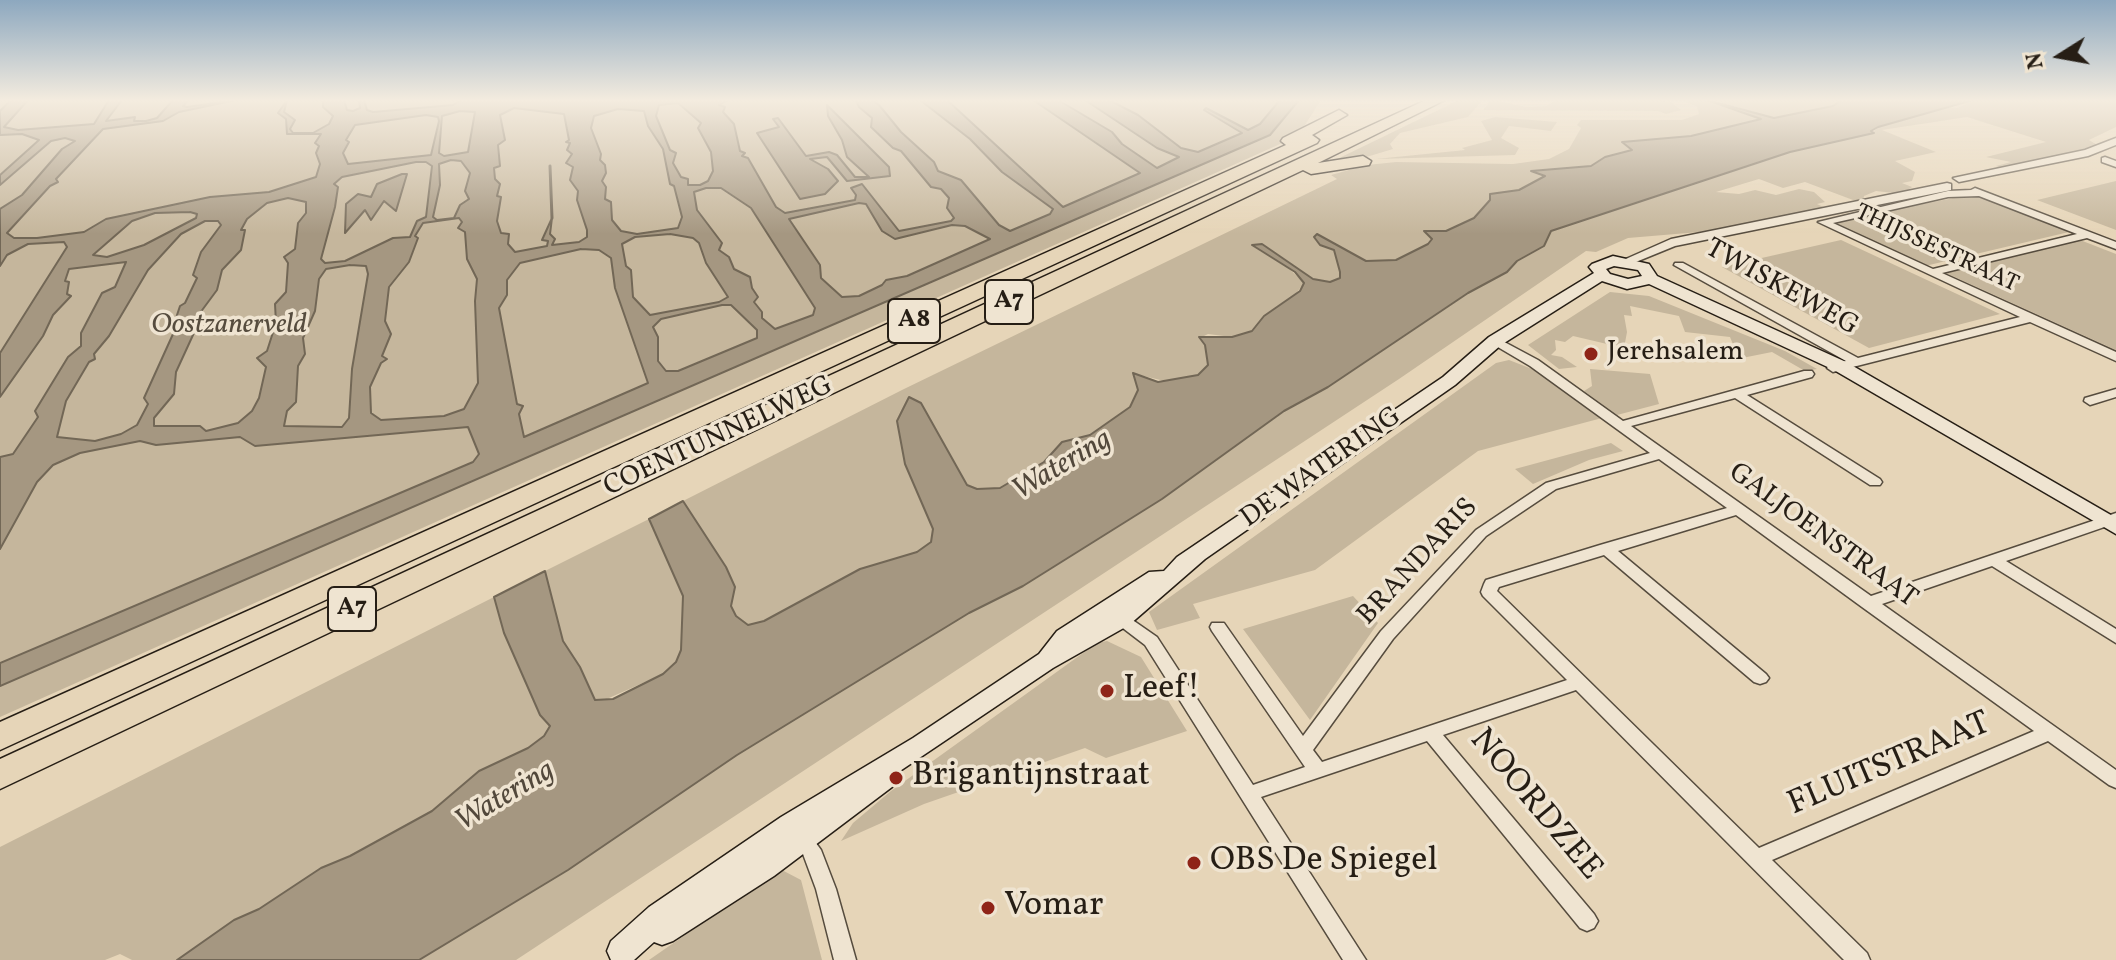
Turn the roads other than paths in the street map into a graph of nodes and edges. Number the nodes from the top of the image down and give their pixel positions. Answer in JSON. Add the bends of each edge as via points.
{"nodes":[{"id":1,"x":1276,"y":145,"type":"edge"},
{"id":2,"x":1301,"y":145,"type":"edge"},
{"id":3,"x":1342,"y":145,"type":"edge"},
{"id":4,"x":2107,"y":145,"type":"edge"},
{"id":5,"x":2116,"y":157,"type":"edge"},
{"id":6,"x":1363,"y":161,"type":"dead end"},
{"id":7,"x":2116,"y":164,"type":"edge"},
{"id":8,"x":1284,"y":172,"type":"junction"},
{"id":9,"x":1965,"y":183,"type":"junction"},
{"id":10,"x":1981,"y":193,"type":"junction"},
{"id":11,"x":1163,"y":208,"type":"junction"},
{"id":12,"x":2088,"y":235,"type":"junction"},
{"id":13,"x":2116,"y":246,"type":"edge"},
{"id":14,"x":1656,"y":250,"type":"junction"},
{"id":15,"x":1626,"y":262,"type":"junction"},
{"id":16,"x":1679,"y":265,"type":"dead end"},
{"id":17,"x":1933,"y":272,"type":"junction"},
{"id":18,"x":1645,"y":277,"type":"junction"},
{"id":19,"x":1608,"y":278,"type":"junction"},
{"id":20,"x":2030,"y":318,"type":"junction"},
{"id":21,"x":1503,"y":345,"type":"junction"},
{"id":22,"x":2116,"y":357,"type":"edge"},
{"id":23,"x":1843,"y":365,"type":"junction"},
{"id":24,"x":1808,"y":374,"type":"dead end"},
{"id":25,"x":2116,"y":393,"type":"edge"},
{"id":26,"x":1737,"y":394,"type":"junction"},
{"id":27,"x":2090,"y":401,"type":"dead end"},
{"id":28,"x":1622,"y":425,"type":"junction"},
{"id":29,"x":1662,"y":454,"type":"junction"},
{"id":30,"x":1875,"y":482,"type":"dead end"},
{"id":31,"x":1740,"y":509,"type":"junction"},
{"id":32,"x":2113,"y":522,"type":"edge"},
{"id":33,"x":1605,"y":548,"type":"junction"},
{"id":34,"x":1995,"y":561,"type":"junction"},
{"id":35,"x":1868,"y":603,"type":"junction"},
{"id":36,"x":1113,"y":614,"type":"junction"},
{"id":37,"x":1218,"y":627,"type":"dead end"},
{"id":38,"x":2116,"y":637,"type":"edge"},
{"id":39,"x":1760,"y":678,"type":"dead end"},
{"id":40,"x":1579,"y":682,"type":"junction"},
{"id":41,"x":2050,"y":732,"type":"junction"},
{"id":42,"x":1431,"y":733,"type":"junction"},
{"id":43,"x":0,"y":737,"type":"edge"},
{"id":44,"x":1303,"y":750,"type":"junction"},
{"id":45,"x":1318,"y":771,"type":"junction"},
{"id":46,"x":0,"y":775,"type":"edge"},
{"id":47,"x":2116,"y":780,"type":"edge"},
{"id":48,"x":1251,"y":793,"type":"junction"},
{"id":49,"x":797,"y":832,"type":"junction"},
{"id":50,"x":1756,"y":858,"type":"junction"},
{"id":51,"x":1587,"y":921,"type":"dead end"},
{"id":52,"x":616,"y":956,"type":"edge"},
{"id":53,"x":845,"y":960,"type":"edge"},
{"id":54,"x":1355,"y":960,"type":"edge"},
{"id":55,"x":1859,"y":960,"type":"edge"}],
"edges":[{"from":1,"to":11,"type":"highway","number":"A8","via":[[1189,186]]},
{"from":2,"to":11,"type":"highway","name":"COENTUNNELWEG","number":"A8"},
{"from":3,"to":8,"type":"highway","name":"COENTUNNELWEG","number":"A7"},
{"from":4,"to":9,"type":"street"},
{"from":5,"to":7,"type":"street","via":[[2105,160]]},
{"from":6,"to":8,"type":"highway"},
{"from":8,"to":46,"type":"highway","name":"COENTUNNELWEG","number":"A7"},
{"from":9,"to":10,"type":"street"},
{"from":9,"to":14,"type":"street"},
{"from":10,"to":12,"type":"street"},
{"from":10,"to":17,"type":"street","name":"THIJSSESTRAAT","via":[[1948,194],[1823,222]]},
{"from":11,"to":43,"type":"highway","name":"COENTUNNELWEG","number":"A8"},
{"from":12,"to":13,"type":"street"},
{"from":12,"to":17,"type":"street"},
{"from":14,"to":15,"type":"street"},
{"from":14,"to":18,"type":"street"},
{"from":15,"to":18,"type":"main road"},
{"from":15,"to":19,"type":"main road","name":"DE WATERING","via":[[1599,264],[1597,270]]},
{"from":16,"to":23,"type":"street","name":"TWISKEWEG"},
{"from":17,"to":20,"type":"street","name":"THIJSSESTRAAT"},
{"from":18,"to":19,"type":"main road"},
{"from":18,"to":23,"type":"main road","name":"TWISKEWEG"},
{"from":19,"to":21,"type":"main road","name":"DE WATERING","via":[[1556,304]]},
{"from":20,"to":22,"type":"street","name":"THIJSSESTRAAT"},
{"from":20,"to":23,"type":"street","name":"THIJSSESTRAAT"},
{"from":21,"to":28,"type":"street","name":"GALJOENSTRAAT"},
{"from":21,"to":36,"type":"main road","name":"DE WATERING"},
{"from":23,"to":32,"type":"main road","name":"TWISKEWEG"},
{"from":24,"to":26,"type":"street"},
{"from":25,"to":27,"type":"street"},
{"from":26,"to":28,"type":"street"},
{"from":26,"to":30,"type":"street"},
{"from":28,"to":29,"type":"street","name":"GALJOENSTRAAT"},
{"from":29,"to":31,"type":"street","name":"GALJOENSTRAAT"},
{"from":29,"to":44,"type":"street","name":"BRANDARIS","via":[[1551,486],[1481,533],[1387,635]]},
{"from":31,"to":33,"type":"street"},
{"from":31,"to":35,"type":"street","name":"GALJOENSTRAAT"},
{"from":32,"to":34,"type":"street"},
{"from":33,"to":39,"type":"street"},
{"from":33,"to":40,"type":"street","via":[[1492,584],[1489,592]]},
{"from":34,"to":35,"type":"street"},
{"from":34,"to":38,"type":"street"},
{"from":35,"to":41,"type":"street","name":"GALJOENSTRAAT"},
{"from":36,"to":48,"type":"street","via":[[1151,641]]},
{"from":36,"to":49,"type":"main road","name":"DE WATERING","via":[[922,745],[843,811]]},
{"from":37,"to":44,"type":"street"},
{"from":40,"to":42,"type":"street","name":"NOORDZEE"},
{"from":40,"to":50,"type":"street"},
{"from":41,"to":47,"type":"street","name":"GALJOENSTRAAT"},
{"from":41,"to":50,"type":"street","name":"FLUITSTRAAT"},
{"from":42,"to":45,"type":"street","name":"NOORDZEE"},
{"from":42,"to":51,"type":"street","name":"NOORDZEE"},
{"from":44,"to":45,"type":"street"},
{"from":45,"to":48,"type":"street","name":"NOORDZEE"},
{"from":48,"to":54,"type":"street"},
{"from":49,"to":52,"type":"main road","name":"DE WATERING","via":[[666,929]]},
{"from":49,"to":53,"type":"street","via":[[826,889]]},
{"from":50,"to":55,"type":"street"}]}
